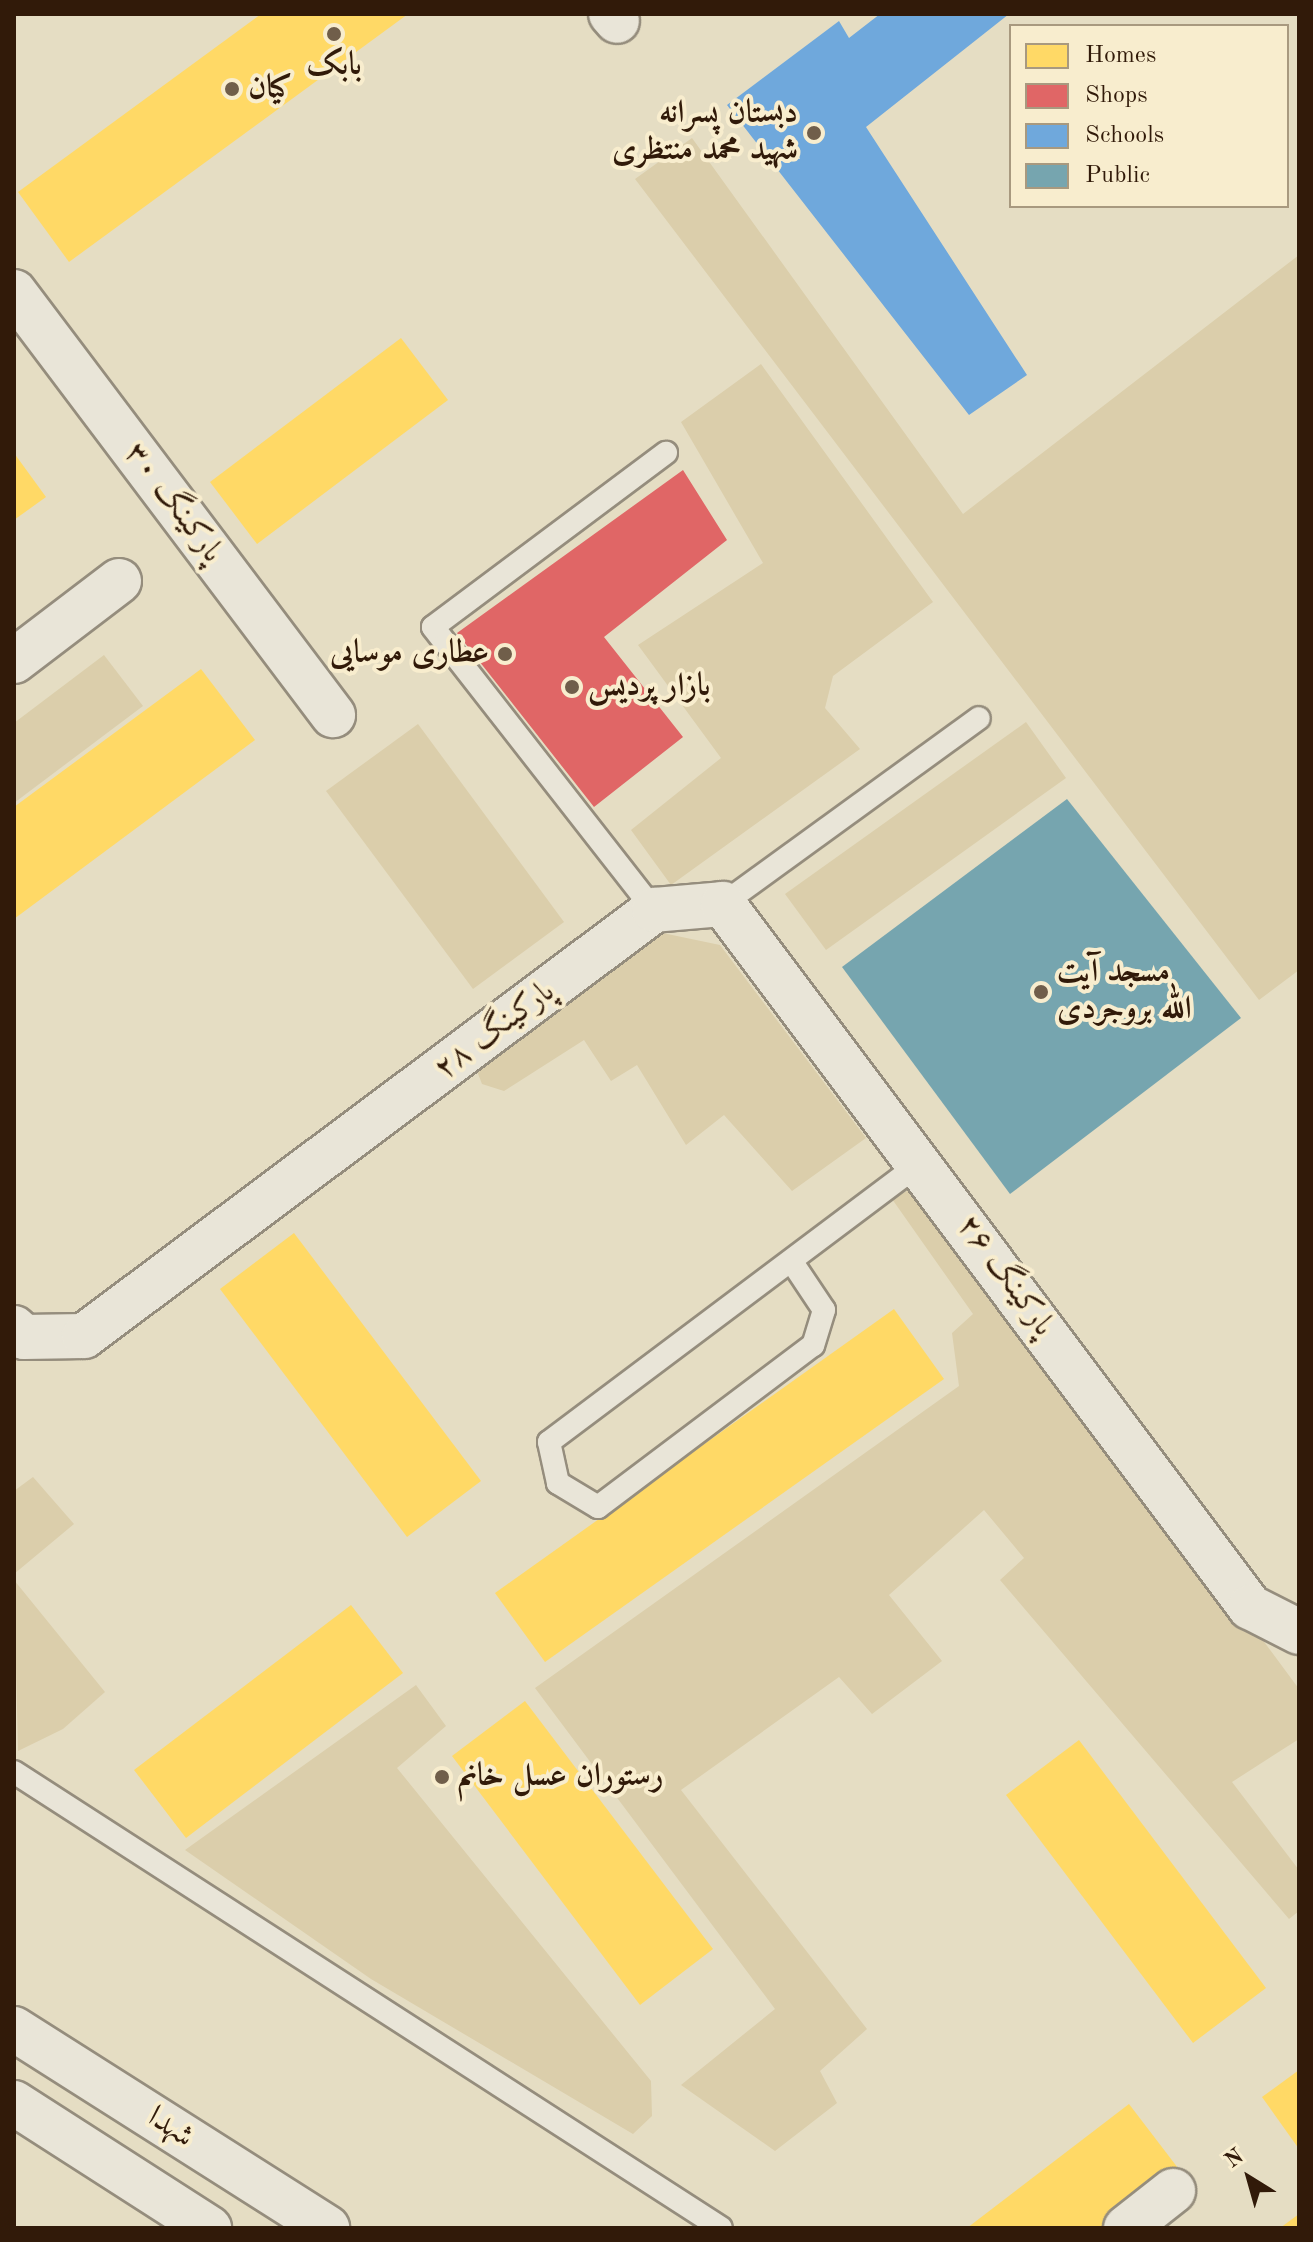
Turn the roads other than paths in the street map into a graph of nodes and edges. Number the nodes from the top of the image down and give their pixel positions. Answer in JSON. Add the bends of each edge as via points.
{"nodes":[{"id":1,"x":14,"y":292,"type":"edge"},
{"id":2,"x":666,"y":453,"type":"dead end"},
{"id":3,"x":119,"y":581,"type":"dead end"},
{"id":4,"x":14,"y":661,"type":"edge"},
{"id":5,"x":333,"y":715,"type":"dead end"},
{"id":6,"x":979,"y":718,"type":"dead end"},
{"id":7,"x":723,"y":904,"type":"junction"},
{"id":8,"x":654,"y":910,"type":"junction"},
{"id":9,"x":921,"y":1163,"type":"junction"},
{"id":10,"x":794,"y":1265,"type":"junction"},
{"id":11,"x":14,"y":1328,"type":"edge"},
{"id":12,"x":1299,"y":1632,"type":"edge"},
{"id":13,"x":14,"y":1772,"type":"edge"},
{"id":14,"x":14,"y":2029,"type":"edge"},
{"id":15,"x":14,"y":2103,"type":"edge"},
{"id":16,"x":1173,"y":2191,"type":"dead end"},
{"id":17,"x":209,"y":2228,"type":"edge"},
{"id":18,"x":327,"y":2228,"type":"edge"},
{"id":19,"x":721,"y":2228,"type":"edge"},
{"id":20,"x":1126,"y":2228,"type":"edge"}],
"edges":[{"from":1,"to":5,"type":"street","name":"پارکینگ ۳۰"},
{"from":2,"to":8,"type":"lane","via":[[433,627]]},
{"from":3,"to":4,"type":"street"},
{"from":6,"to":7,"type":"lane"},
{"from":7,"to":8,"type":"street"},
{"from":7,"to":9,"type":"street","name":"پارکینگ ۲۶"},
{"from":8,"to":11,"type":"street","name":"پارکینگ ۲۸","via":[[84,1336],[24,1337]]},
{"from":9,"to":10,"type":"lane"},
{"from":9,"to":12,"type":"street","name":"پارکینگ ۲۶","via":[[1250,1607]]},
{"from":10,"to":10,"type":"lane","via":[[549,1442],[558,1483],[598,1507],[813,1345],[824,1310]]},
{"from":13,"to":19,"type":"lane"},
{"from":14,"to":18,"type":"street","name":"شهدا"},
{"from":15,"to":17,"type":"street","name":"شهدا"},
{"from":16,"to":20,"type":"street"}]}
